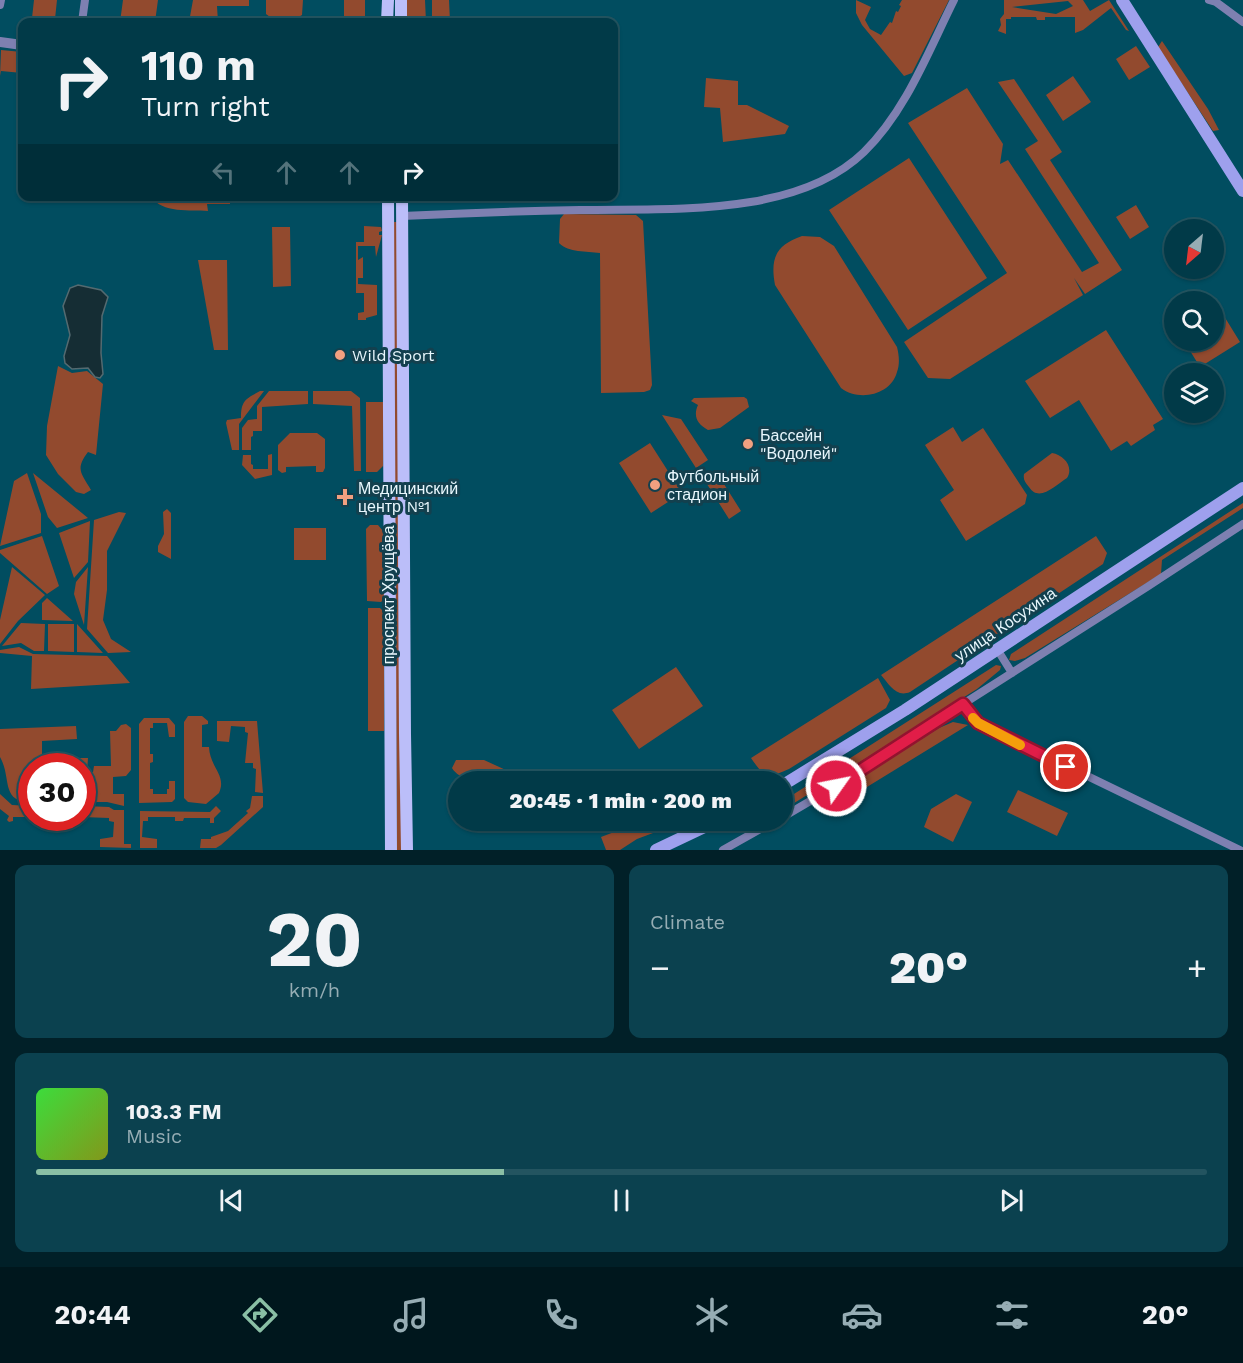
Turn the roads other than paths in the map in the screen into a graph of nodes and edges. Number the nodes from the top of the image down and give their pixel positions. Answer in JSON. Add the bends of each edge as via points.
{"nodes":[{"id":1,"x":1,"y":0,"type":"edge"},
{"id":2,"x":85,"y":0,"type":"edge"},
{"id":3,"x":387,"y":0,"type":"edge"},
{"id":4,"x":401,"y":0,"type":"edge"},
{"id":5,"x":954,"y":0,"type":"edge"},
{"id":6,"x":1122,"y":0,"type":"edge"},
{"id":7,"x":1209,"y":0,"type":"edge"},
{"id":8,"x":0,"y":5,"type":"edge"},
{"id":9,"x":83,"y":18,"type":"edge"},
{"id":10,"x":387,"y":18,"type":"edge"},
{"id":11,"x":401,"y":18,"type":"edge"},
{"id":12,"x":1243,"y":22,"type":"edge"},
{"id":13,"x":0,"y":42,"type":"edge"},
{"id":14,"x":18,"y":44,"type":"edge"},
{"id":15,"x":1243,"y":191,"type":"edge"},
{"id":16,"x":388,"y":201,"type":"edge"},
{"id":17,"x":402,"y":201,"type":"edge"},
{"id":18,"x":402,"y":216,"type":"junction"},
{"id":19,"x":388,"y":218,"type":"junction"},
{"id":20,"x":1243,"y":488,"type":"edge"},
{"id":21,"x":1243,"y":524,"type":"edge"},
{"id":22,"x":997,"y":650,"type":"junction"},
{"id":23,"x":1012,"y":673,"type":"junction"},
{"id":24,"x":963,"y":704,"type":"junction"},
{"id":25,"x":793,"y":779,"type":"edge"},
{"id":26,"x":793,"y":811,"type":"edge"},
{"id":27,"x":696,"y":831,"type":"edge"},
{"id":28,"x":757,"y":831,"type":"edge"},
{"id":29,"x":391,"y":850,"type":"edge"},
{"id":30,"x":407,"y":850,"type":"edge"},
{"id":31,"x":656,"y":850,"type":"edge"},
{"id":32,"x":723,"y":850,"type":"edge"},
{"id":33,"x":1240,"y":850,"type":"edge"}],
"edges":[{"from":1,"to":8,"type":"street"},
{"from":2,"to":9,"type":"street"},
{"from":3,"to":10,"type":"main road"},
{"from":4,"to":11,"type":"main road"},
{"from":5,"to":18,"type":"street","via":[[910,89],[884,129],[846,167],[815,183],[763,199],[698,209]]},
{"from":6,"to":15,"type":"main road"},
{"from":7,"to":12,"type":"street"},
{"from":13,"to":14,"type":"street"},
{"from":16,"to":19,"type":"main road","name":"проспект Хрущёва"},
{"from":17,"to":18,"type":"main road","name":"проспект Хрущёва"},
{"from":18,"to":19,"type":"main road"},
{"from":18,"to":30,"type":"main road","name":"проспект Хрущёва"},
{"from":19,"to":29,"type":"main road","name":"проспект Хрущёва"},
{"from":20,"to":22,"type":"main road","name":"улица Косухина"},
{"from":21,"to":23,"type":"street"},
{"from":22,"to":23,"type":"street"},
{"from":22,"to":25,"type":"main road","name":"улица Косухина"},
{"from":23,"to":24,"type":"street"},
{"from":24,"to":26,"type":"street"},
{"from":24,"to":33,"type":"street","via":[[978,723]]},
{"from":27,"to":31,"type":"main road"},
{"from":28,"to":32,"type":"street"}]}
